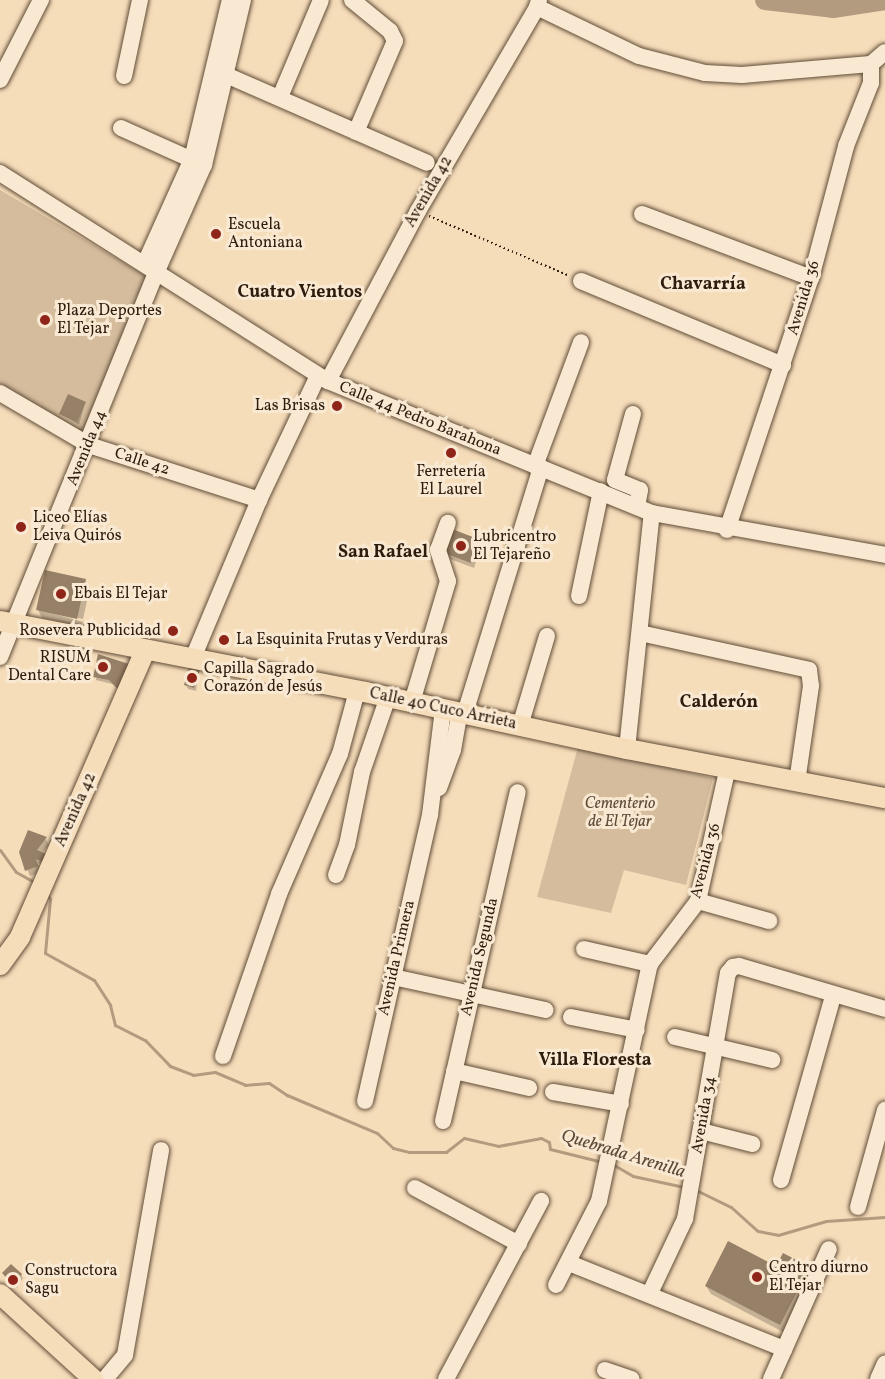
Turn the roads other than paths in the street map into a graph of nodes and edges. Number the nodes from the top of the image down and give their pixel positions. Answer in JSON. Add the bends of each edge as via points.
{"nodes":[{"id":1,"x":41,"y":0,"type":"edge"},
{"id":2,"x":141,"y":0,"type":"edge"},
{"id":3,"x":230,"y":0,"type":"edge"},
{"id":4,"x":243,"y":0,"type":"edge"},
{"id":5,"x":321,"y":0,"type":"edge"},
{"id":6,"x":352,"y":0,"type":"edge"},
{"id":7,"x":538,"y":4,"type":"edge"},
{"id":8,"x":885,"y":52,"type":"edge"},
{"id":9,"x":871,"y":64,"type":"junction"},
{"id":10,"x":226,"y":75,"type":"junction"},
{"id":11,"x":124,"y":76,"type":"dead end"},
{"id":12,"x":0,"y":80,"type":"edge"},
{"id":13,"x":280,"y":97,"type":"junction"},
{"id":14,"x":121,"y":128,"type":"dead end"},
{"id":15,"x":356,"y":132,"type":"junction"},
{"id":16,"x":198,"y":162,"type":"junction"},
{"id":17,"x":427,"y":163,"type":"dead end"},
{"id":18,"x":0,"y":173,"type":"edge"},
{"id":19,"x":642,"y":214,"type":"dead end"},
{"id":20,"x":151,"y":267,"type":"junction"},
{"id":21,"x":812,"y":278,"type":"junction"},
{"id":22,"x":581,"y":281,"type":"road end"},
{"id":23,"x":581,"y":342,"type":"dead end"},
{"id":24,"x":783,"y":364,"type":"junction"},
{"id":25,"x":323,"y":378,"type":"junction"},
{"id":26,"x":0,"y":393,"type":"edge"},
{"id":27,"x":633,"y":414,"type":"dead end"},
{"id":28,"x":89,"y":445,"type":"junction"},
{"id":29,"x":538,"y":467,"type":"junction"},
{"id":30,"x":601,"y":491,"type":"junction"},
{"id":31,"x":259,"y":500,"type":"junction"},
{"id":32,"x":644,"y":510,"type":"junction"},
{"id":33,"x":448,"y":523,"type":"dead end"},
{"id":34,"x":727,"y":530,"type":"junction"},
{"id":35,"x":884,"y":550,"type":"edge"},
{"id":36,"x":579,"y":596,"type":"dead end"},
{"id":37,"x":7,"y":622,"type":"edge"},
{"id":38,"x":640,"y":633,"type":"junction"},
{"id":39,"x":547,"y":636,"type":"dead end"},
{"id":40,"x":145,"y":651,"type":"junction"},
{"id":41,"x":0,"y":657,"type":"edge"},
{"id":42,"x":193,"y":658,"type":"junction"},
{"id":43,"x":357,"y":691,"type":"junction"},
{"id":44,"x":388,"y":697,"type":"junction"},
{"id":45,"x":412,"y":702,"type":"junction"},
{"id":46,"x":456,"y":711,"type":"junction"},
{"id":47,"x":520,"y":726,"type":"junction"},
{"id":48,"x":627,"y":749,"type":"junction"},
{"id":49,"x":728,"y":767,"type":"junction"},
{"id":50,"x":797,"y":782,"type":"junction"},
{"id":51,"x":518,"y":792,"type":"dead end"},
{"id":52,"x":885,"y":798,"type":"edge"},
{"id":53,"x":336,"y":875,"type":"dead end"},
{"id":54,"x":698,"y":901,"type":"junction"},
{"id":55,"x":769,"y":921,"type":"dead end"},
{"id":56,"x":584,"y":949,"type":"dead end"},
{"id":57,"x":650,"y":964,"type":"junction"},
{"id":58,"x":0,"y":965,"type":"edge"},
{"id":59,"x":393,"y":977,"type":"junction"},
{"id":60,"x":472,"y":994,"type":"junction"},
{"id":61,"x":833,"y":996,"type":"junction"},
{"id":62,"x":885,"y":1009,"type":"edge"},
{"id":63,"x":545,"y":1010,"type":"dead end"},
{"id":64,"x":571,"y":1017,"type":"dead end"},
{"id":65,"x":637,"y":1030,"type":"junction"},
{"id":66,"x":675,"y":1036,"type":"dead end"},
{"id":67,"x":716,"y":1046,"type":"junction"},
{"id":68,"x":223,"y":1056,"type":"dead end"},
{"id":69,"x":772,"y":1060,"type":"dead end"},
{"id":70,"x":454,"y":1071,"type":"junction"},
{"id":71,"x":529,"y":1088,"type":"dead end"},
{"id":72,"x":553,"y":1092,"type":"dead end"},
{"id":73,"x":365,"y":1101,"type":"dead end"},
{"id":74,"x":621,"y":1104,"type":"junction"},
{"id":75,"x":885,"y":1110,"type":"edge"},
{"id":76,"x":442,"y":1121,"type":"dead end"},
{"id":77,"x":701,"y":1131,"type":"junction"},
{"id":78,"x":752,"y":1144,"type":"dead end"},
{"id":79,"x":161,"y":1150,"type":"dead end"},
{"id":80,"x":781,"y":1180,"type":"dead end"},
{"id":81,"x":415,"y":1188,"type":"dead end"},
{"id":82,"x":541,"y":1201,"type":"dead end"},
{"id":83,"x":858,"y":1207,"type":"dead end"},
{"id":84,"x":519,"y":1244,"type":"junction"},
{"id":85,"x":829,"y":1249,"type":"dead end"},
{"id":86,"x":570,"y":1263,"type":"junction"},
{"id":87,"x":556,"y":1285,"type":"dead end"},
{"id":88,"x":650,"y":1293,"type":"junction"},
{"id":89,"x":0,"y":1294,"type":"edge"},
{"id":90,"x":784,"y":1349,"type":"junction"},
{"id":91,"x":885,"y":1364,"type":"edge"},
{"id":92,"x":605,"y":1370,"type":"dead end"},
{"id":93,"x":93,"y":1379,"type":"edge"},
{"id":94,"x":105,"y":1379,"type":"edge"},
{"id":95,"x":446,"y":1379,"type":"edge"},
{"id":96,"x":631,"y":1379,"type":"edge"},
{"id":97,"x":771,"y":1379,"type":"edge"},
{"id":98,"x":878,"y":1379,"type":"edge"}],
"edges":[{"from":1,"to":12,"type":"street"},
{"from":2,"to":11,"type":"street"},
{"from":3,"to":16,"type":"street"},
{"from":4,"to":10,"type":"street"},
{"from":5,"to":13,"type":"street"},
{"from":6,"to":15,"type":"street","via":[[390,31],[395,41]]},
{"from":7,"to":9,"type":"street","via":[[639,56],[705,73],[742,75]]},
{"from":7,"to":25,"type":"street","name":"Avenida 42"},
{"from":8,"to":9,"type":"street"},
{"from":9,"to":21,"type":"street","name":"Avenida 36","via":[[871,83],[846,146]]},
{"from":10,"to":13,"type":"street"},
{"from":10,"to":16,"type":"street"},
{"from":13,"to":15,"type":"street"},
{"from":14,"to":16,"type":"street"},
{"from":15,"to":17,"type":"street"},
{"from":16,"to":20,"type":"street","name":"Avenida 44"},
{"from":18,"to":20,"type":"street","name":"Calle 44 Pedro Barahona"},
{"from":19,"to":21,"type":"street"},
{"from":20,"to":25,"type":"street","name":"Calle 44 Pedro Barahona"},
{"from":20,"to":28,"type":"street","name":"Avenida 44"},
{"from":21,"to":24,"type":"street","name":"Avenida 36"},
{"from":22,"to":24,"type":"street"},
{"from":23,"to":29,"type":"street","name":"Avenida Primera"},
{"from":24,"to":34,"type":"street","name":"Avenida 36"},
{"from":25,"to":29,"type":"street","name":"Calle 44 Pedro Barahona"},
{"from":25,"to":31,"type":"street","name":"Avenida 42"},
{"from":26,"to":28,"type":"street","name":"Calle 42"},
{"from":27,"to":32,"type":"street","via":[[615,480],[640,490]]},
{"from":28,"to":31,"type":"street","name":"Calle 42"},
{"from":28,"to":37,"type":"street","name":"Avenida 44"},
{"from":29,"to":30,"type":"street","name":"Calle 44 Pedro Barahona"},
{"from":29,"to":46,"type":"street","name":"Avenida Primera"},
{"from":30,"to":32,"type":"street","name":"Calle 44 Pedro Barahona"},
{"from":30,"to":36,"type":"street"},
{"from":31,"to":42,"type":"street","name":"Avenida 42"},
{"from":32,"to":34,"type":"street","name":"Calle 44 Pedro Barahona"},
{"from":32,"to":38,"type":"street"},
{"from":33,"to":45,"type":"street","via":[[438,550],[448,581]]},
{"from":34,"to":35,"type":"street","name":"Calle 44 Pedro Barahona"},
{"from":37,"to":40,"type":"main road","name":"Calle 40 Cuco Arrieta"},
{"from":37,"to":41,"type":"street","name":"Avenida 44"},
{"from":38,"to":48,"type":"street"},
{"from":38,"to":50,"type":"street","via":[[808,670],[811,686]]},
{"from":39,"to":47,"type":"street"},
{"from":40,"to":42,"type":"main road","name":"Calle 40 Cuco Arrieta"},
{"from":40,"to":58,"type":"main road","name":"Avenida 42","via":[[20,937]]},
{"from":42,"to":43,"type":"main road","name":"Calle 40 Cuco Arrieta"},
{"from":43,"to":44,"type":"main road","name":"Calle 40 Cuco Arrieta"},
{"from":43,"to":68,"type":"street","via":[[340,754],[283,883]]},
{"from":44,"to":45,"type":"main road","name":"Calle 40 Cuco Arrieta"},
{"from":44,"to":53,"type":"street","via":[[362,772],[347,846]]},
{"from":45,"to":46,"type":"main road","name":"Calle 40 Cuco Arrieta"},
{"from":46,"to":47,"type":"main road","name":"Calle 40 Cuco Arrieta"},
{"from":46,"to":59,"type":"street","name":"Avenida Primera"},
{"from":47,"to":48,"type":"main road","name":"Calle 40 Cuco Arrieta"},
{"from":48,"to":49,"type":"main road","name":"Calle 40 Cuco Arrieta"},
{"from":49,"to":50,"type":"main road","name":"Calle 40 Cuco Arrieta"},
{"from":49,"to":54,"type":"street","name":"Avenida 36"},
{"from":50,"to":52,"type":"main road","name":"Calle 40 Cuco Arrieta"},
{"from":51,"to":60,"type":"street","name":"Avenida Segunda"},
{"from":54,"to":55,"type":"street"},
{"from":54,"to":57,"type":"street","name":"Avenida 36"},
{"from":56,"to":57,"type":"street"},
{"from":57,"to":65,"type":"street","name":"Avenida 36"},
{"from":59,"to":60,"type":"street"},
{"from":59,"to":73,"type":"street","name":"Avenida Primera"},
{"from":60,"to":63,"type":"street"},
{"from":60,"to":70,"type":"street","name":"Avenida Segunda"},
{"from":61,"to":62,"type":"street"},
{"from":61,"to":67,"type":"street","name":"Avenida 34","via":[[732,967]]},
{"from":61,"to":80,"type":"street"},
{"from":64,"to":65,"type":"street"},
{"from":65,"to":74,"type":"street","name":"Avenida 36"},
{"from":66,"to":67,"type":"street"},
{"from":67,"to":69,"type":"street"},
{"from":67,"to":77,"type":"street","name":"Avenida 34"},
{"from":70,"to":71,"type":"street"},
{"from":70,"to":76,"type":"street","name":"Avenida Segunda"},
{"from":72,"to":74,"type":"street"},
{"from":74,"to":86,"type":"street","name":"Avenida 36","via":[[599,1201]]},
{"from":75,"to":83,"type":"street"},
{"from":77,"to":78,"type":"street"},
{"from":77,"to":88,"type":"street","name":"Avenida 34","via":[[685,1219]]},
{"from":79,"to":94,"type":"street","via":[[125,1355]]},
{"from":81,"to":84,"type":"street"},
{"from":82,"to":84,"type":"street"},
{"from":84,"to":95,"type":"street"},
{"from":85,"to":90,"type":"street"},
{"from":86,"to":87,"type":"street","name":"Avenida 36"},
{"from":86,"to":88,"type":"street"},
{"from":88,"to":90,"type":"street"},
{"from":89,"to":93,"type":"main road"},
{"from":90,"to":97,"type":"street"},
{"from":91,"to":98,"type":"street"},
{"from":92,"to":96,"type":"street"}]}
